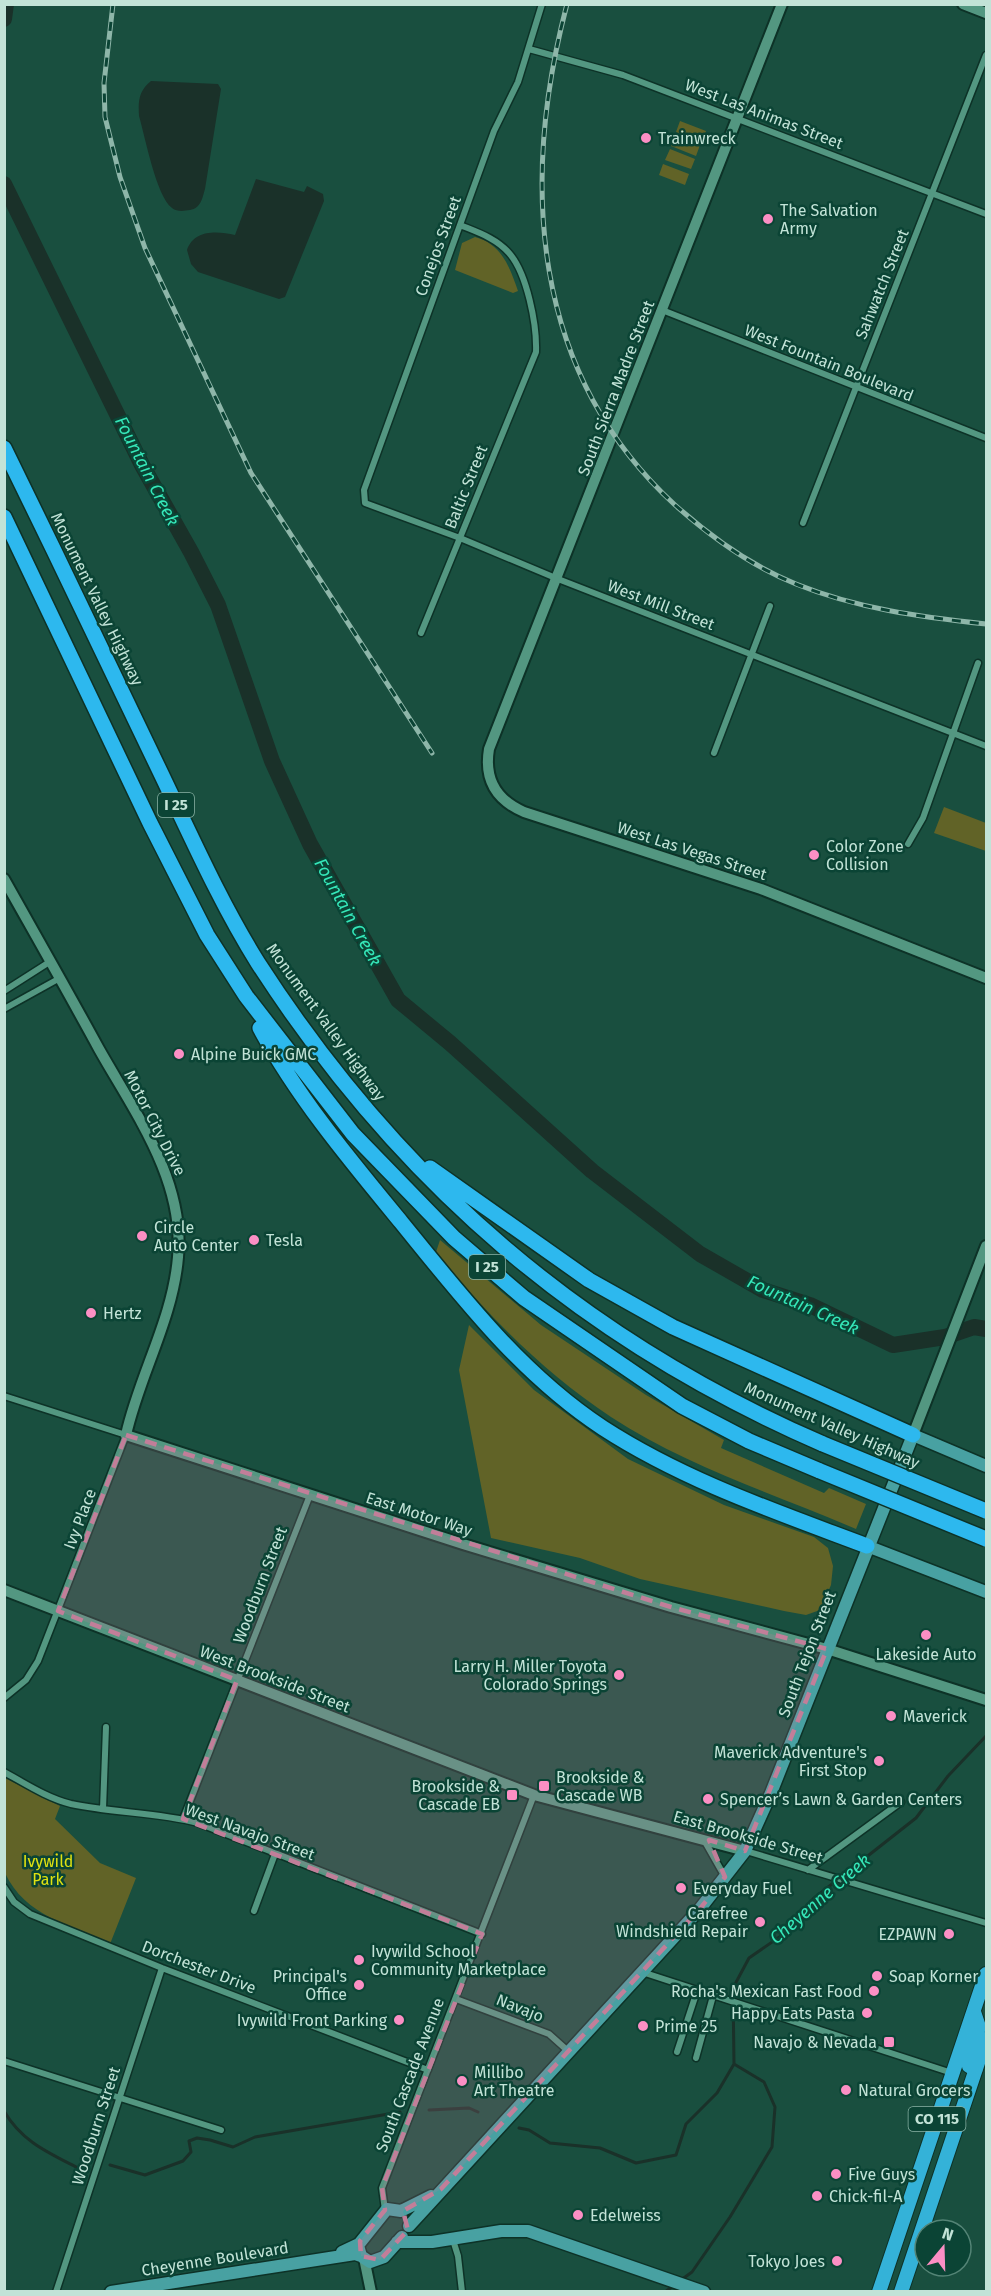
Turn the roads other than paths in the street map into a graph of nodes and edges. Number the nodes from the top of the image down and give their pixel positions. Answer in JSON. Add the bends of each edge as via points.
{"nodes":[{"id":1,"x":542,"y":4,"type":"edge"},
{"id":2,"x":782,"y":4,"type":"edge"},
{"id":3,"x":963,"y":4,"type":"edge"},
{"id":4,"x":987,"y":13,"type":"edge"},
{"id":5,"x":529,"y":49,"type":"junction"},
{"id":6,"x":987,"y":55,"type":"edge"},
{"id":7,"x":739,"y":118,"type":"junction"},
{"id":8,"x":933,"y":193,"type":"junction"},
{"id":9,"x":987,"y":214,"type":"edge"},
{"id":10,"x":460,"y":225,"type":"junction"},
{"id":11,"x":662,"y":310,"type":"junction"},
{"id":12,"x":855,"y":388,"type":"junction"},
{"id":13,"x":987,"y":438,"type":"edge"},
{"id":14,"x":4,"y":448,"type":"edge"},
{"id":15,"x":362,"y":497,"type":"joint"},
{"id":16,"x":4,"y":517,"type":"edge"},
{"id":17,"x":803,"y":523,"type":"dead end"},
{"id":18,"x":460,"y":538,"type":"junction"},
{"id":19,"x":558,"y":579,"type":"junction"},
{"id":20,"x":770,"y":606,"type":"dead end"},
{"id":21,"x":421,"y":633,"type":"dead end"},
{"id":22,"x":752,"y":654,"type":"junction"},
{"id":23,"x":978,"y":663,"type":"dead end"},
{"id":24,"x":954,"y":734,"type":"junction"},
{"id":25,"x":987,"y":746,"type":"edge"},
{"id":26,"x":714,"y":753,"type":"dead end"},
{"id":27,"x":492,"y":783,"type":"joint"},
{"id":28,"x":908,"y":844,"type":"dead end"},
{"id":29,"x":4,"y":879,"type":"edge"},
{"id":30,"x":51,"y":961,"type":"junction"},
{"id":31,"x":230,"y":972,"type":"junction"},
{"id":32,"x":60,"y":978,"type":"junction"},
{"id":33,"x":987,"y":978,"type":"edge"},
{"id":34,"x":4,"y":990,"type":"edge"},
{"id":35,"x":4,"y":1010,"type":"edge"},
{"id":36,"x":390,"y":1137,"type":"junction"},
{"id":37,"x":986,"y":1249,"type":"edge"},
{"id":38,"x":4,"y":1396,"type":"edge"},
{"id":39,"x":126,"y":1435,"type":"junction"},
{"id":40,"x":913,"y":1435,"type":"junction"},
{"id":41,"x":987,"y":1466,"type":"edge"},
{"id":42,"x":310,"y":1495,"type":"junction"},
{"id":43,"x":987,"y":1512,"type":"edge"},
{"id":44,"x":987,"y":1539,"type":"edge"},
{"id":45,"x":867,"y":1546,"type":"junction"},
{"id":46,"x":4,"y":1590,"type":"edge"},
{"id":47,"x":987,"y":1592,"type":"edge"},
{"id":48,"x":58,"y":1611,"type":"junction"},
{"id":49,"x":827,"y":1649,"type":"junction"},
{"id":50,"x":237,"y":1680,"type":"junction"},
{"id":51,"x":4,"y":1698,"type":"edge"},
{"id":52,"x":987,"y":1700,"type":"edge"},
{"id":53,"x":106,"y":1727,"type":"dead end"},
{"id":54,"x":4,"y":1772,"type":"edge"},
{"id":55,"x":534,"y":1795,"type":"junction"},
{"id":56,"x":901,"y":1802,"type":"dead end"},
{"id":57,"x":103,"y":1809,"type":"junction"},
{"id":58,"x":183,"y":1819,"type":"junction"},
{"id":59,"x":704,"y":1839,"type":"junction"},
{"id":60,"x":745,"y":1851,"type":"junction"},
{"id":61,"x":275,"y":1854,"type":"junction"},
{"id":62,"x":808,"y":1870,"type":"junction"},
{"id":63,"x":725,"y":1877,"type":"junction"},
{"id":64,"x":4,"y":1887,"type":"edge"},
{"id":65,"x":254,"y":1911,"type":"dead end"},
{"id":66,"x":987,"y":1923,"type":"edge"},
{"id":67,"x":482,"y":1935,"type":"junction"},
{"id":68,"x":162,"y":1968,"type":"junction"},
{"id":69,"x":642,"y":1972,"type":"junction"},
{"id":70,"x":987,"y":1974,"type":"edge"},
{"id":71,"x":697,"y":1991,"type":"junction"},
{"id":72,"x":713,"y":1996,"type":"junction"},
{"id":73,"x":456,"y":1999,"type":"junction"},
{"id":74,"x":974,"y":2012,"type":"junction"},
{"id":75,"x":987,"y":2039,"type":"edge"},
{"id":76,"x":568,"y":2051,"type":"junction"},
{"id":77,"x":677,"y":2052,"type":"dead end"},
{"id":78,"x":696,"y":2058,"type":"dead end"},
{"id":79,"x":4,"y":2061,"type":"edge"},
{"id":80,"x":976,"y":2069,"type":"junction"},
{"id":81,"x":428,"y":2070,"type":"junction"},
{"id":82,"x":953,"y":2074,"type":"junction"},
{"id":83,"x":120,"y":2096,"type":"junction"},
{"id":84,"x":221,"y":2130,"type":"dead end"},
{"id":85,"x":956,"y":2130,"type":"junction"},
{"id":86,"x":441,"y":2189,"type":"junction"},
{"id":87,"x":384,"y":2205,"type":"junction"},
{"id":88,"x":401,"y":2211,"type":"junction"},
{"id":89,"x":409,"y":2227,"type":"junction"},
{"id":90,"x":453,"y":2240,"type":"junction"},
{"id":91,"x":397,"y":2242,"type":"junction"},
{"id":92,"x":432,"y":2242,"type":"junction"},
{"id":93,"x":361,"y":2253,"type":"junction"},
{"id":94,"x":380,"y":2260,"type":"junction"},
{"id":95,"x":370,"y":2279,"type":"junction"},
{"id":96,"x":56,"y":2292,"type":"edge"},
{"id":97,"x":111,"y":2292,"type":"edge"},
{"id":98,"x":371,"y":2292,"type":"edge"},
{"id":99,"x":462,"y":2292,"type":"edge"},
{"id":100,"x":704,"y":2292,"type":"edge"},
{"id":101,"x":879,"y":2292,"type":"edge"},
{"id":102,"x":901,"y":2292,"type":"edge"}],
"edges":[{"from":1,"to":5,"type":"street","name":"Conejos Street"},
{"from":2,"to":7,"type":"street","name":"South Sierra Madre Street"},
{"from":3,"to":4,"type":"street"},
{"from":5,"to":7,"type":"street","name":"West Las Animas Street","via":[[623,75]]},
{"from":5,"to":10,"type":"street","name":"Conejos Street"},
{"from":6,"to":8,"type":"street","name":"Sahwatch Street"},
{"from":7,"to":8,"type":"street","name":"West Las Animas Street"},
{"from":7,"to":11,"type":"street","name":"South Sierra Madre Street"},
{"from":8,"to":9,"type":"street","name":"West Las Animas Street"},
{"from":8,"to":12,"type":"street","name":"Sahwatch Street"},
{"from":10,"to":15,"type":"street","name":"Conejos Street"},
{"from":10,"to":18,"type":"street","name":"Baltic Street","via":[[500,245],[516,264],[534,321],[536,352]]},
{"from":11,"to":12,"type":"street","name":"West Fountain Boulevard"},
{"from":11,"to":19,"type":"street","name":"South Sierra Madre Street"},
{"from":12,"to":13,"type":"street","name":"West Fountain Boulevard"},
{"from":12,"to":17,"type":"street","name":"Sahwatch Street"},
{"from":14,"to":36,"type":"highway","name":"Monument Valley Highway","number":"I 25","via":[[226,906],[257,961],[294,1014]]},
{"from":15,"to":18,"type":"street","name":"West Mill Street","via":[[364,503]]},
{"from":16,"to":31,"type":"highway","number":"I 25","via":[[156,833]]},
{"from":18,"to":19,"type":"street","name":"West Mill Street"},
{"from":18,"to":21,"type":"street","name":"Baltic Street"},
{"from":19,"to":22,"type":"street","name":"West Mill Street"},
{"from":19,"to":27,"type":"street","name":"South Sierra Madre Street","via":[[489,749],[487,763]]},
{"from":20,"to":22,"type":"street"},
{"from":22,"to":24,"type":"street","name":"West Mill Street"},
{"from":22,"to":26,"type":"street"},
{"from":23,"to":24,"type":"street"},
{"from":24,"to":25,"type":"street","name":"West Mill Street"},
{"from":24,"to":28,"type":"street","via":[[923,818]]},
{"from":27,"to":33,"type":"street","name":"West Las Vegas Street","via":[[501,798],[524,812],[760,889]]},
{"from":29,"to":30,"type":"street","name":"Motor City Drive"},
{"from":30,"to":32,"type":"street","name":"Motor City Drive"},
{"from":30,"to":34,"type":"street"},
{"from":31,"to":44,"type":"highway","number":"I 25","bridge":true,"via":[[353,1134],[454,1238],[524,1298],[682,1406],[749,1441]]},
{"from":31,"to":45,"type":"highway","via":[[272,1049],[327,1131],[486,1326],[542,1382],[604,1429],[664,1464]]},
{"from":32,"to":35,"type":"street"},
{"from":32,"to":39,"type":"street","name":"Motor City Drive","via":[[161,1162],[177,1212],[176,1275]]},
{"from":36,"to":40,"type":"highway","via":[[487,1210],[606,1290],[673,1327]]},
{"from":36,"to":43,"type":"highway","name":"Monument Valley Highway","number":"I 25","bridge":true,"via":[[513,1256],[615,1333],[695,1382],[776,1424]]},
{"from":37,"to":40,"type":"street","name":"South Tejon Street"},
{"from":38,"to":39,"type":"street","name":"East Motor Way"},
{"from":39,"to":42,"type":"street","name":"East Motor Way"},
{"from":39,"to":48,"type":"street","name":"Ivy Place"},
{"from":40,"to":41,"type":"main road"},
{"from":40,"to":45,"type":"main road","name":"South Tejon Street"},
{"from":42,"to":49,"type":"street","name":"East Motor Way","via":[[671,1607]]},
{"from":42,"to":50,"type":"street","name":"Woodburn Street"},
{"from":45,"to":47,"type":"main road"},
{"from":45,"to":49,"type":"main road","name":"South Tejon Street"},
{"from":46,"to":48,"type":"street","name":"West Brookside Street"},
{"from":48,"to":50,"type":"street","name":"West Brookside Street"},
{"from":48,"to":51,"type":"street","via":[[32,1672]]},
{"from":49,"to":52,"type":"street","name":"East Motor Way"},
{"from":49,"to":60,"type":"main road","name":"South Tejon Street"},
{"from":50,"to":55,"type":"street","name":"West Brookside Street"},
{"from":50,"to":58,"type":"street","name":"Woodburn Street"},
{"from":53,"to":57,"type":"street"},
{"from":54,"to":57,"type":"street","name":"West Navajo Street","via":[[52,1797]]},
{"from":55,"to":59,"type":"street","name":"East Brookside Street"},
{"from":55,"to":67,"type":"street","name":"South Cascade Avenue"},
{"from":56,"to":62,"type":"street"},
{"from":57,"to":58,"type":"street","name":"West Navajo Street"},
{"from":58,"to":61,"type":"street","name":"West Navajo Street"},
{"from":59,"to":60,"type":"street","name":"East Brookside Street"},
{"from":59,"to":63,"type":"street"},
{"from":60,"to":62,"type":"street","name":"East Brookside Street"},
{"from":60,"to":63,"type":"main road","name":"South Tejon Street"},
{"from":61,"to":65,"type":"street"},
{"from":61,"to":67,"type":"street","name":"West Navajo Street"},
{"from":62,"to":66,"type":"street","name":"East Brookside Street"},
{"from":63,"to":69,"type":"main road","name":"South Tejon Street"},
{"from":64,"to":68,"type":"street","name":"Dorchester Drive","via":[[14,1902],[30,1914]]},
{"from":67,"to":73,"type":"street","name":"South Cascade Avenue"},
{"from":68,"to":81,"type":"street","name":"Dorchester Drive"},
{"from":68,"to":83,"type":"street","name":"Woodburn Street"},
{"from":69,"to":71,"type":"street"},
{"from":69,"to":76,"type":"main road","name":"South Tejon Street"},
{"from":70,"to":74,"type":"highway","number":"CO 115"},
{"from":71,"to":72,"type":"street"},
{"from":71,"to":77,"type":"street"},
{"from":72,"to":78,"type":"street"},
{"from":72,"to":82,"type":"street"},
{"from":73,"to":76,"type":"street","name":"Navajo","via":[[549,2034]]},
{"from":73,"to":81,"type":"street","name":"South Cascade Avenue"},
{"from":74,"to":80,"type":"highway","via":[[979,2027],[969,2066]]},
{"from":74,"to":82,"type":"highway","number":"CO 115"},
{"from":75,"to":80,"type":"highway","number":"CO 115"},
{"from":76,"to":86,"type":"main road","name":"South Tejon Street"},
{"from":79,"to":83,"type":"street"},
{"from":80,"to":85,"type":"highway","number":"CO 115"},
{"from":81,"to":87,"type":"street","name":"South Cascade Avenue","via":[[382,2188]]},
{"from":82,"to":85,"type":"highway","via":[[959,2092],[953,2110]]},
{"from":82,"to":101,"type":"highway","number":"CO 115"},
{"from":83,"to":84,"type":"street"},
{"from":83,"to":96,"type":"street","name":"Woodburn Street"},
{"from":85,"to":102,"type":"highway","number":"CO 115"},
{"from":86,"to":88,"type":"main road"},
{"from":86,"to":89,"type":"main road"},
{"from":87,"to":88,"type":"main road"},
{"from":87,"to":93,"type":"main road"},
{"from":88,"to":89,"type":"main road"},
{"from":89,"to":91,"type":"main road"},
{"from":89,"to":92,"type":"main road"},
{"from":90,"to":92,"type":"main road"},
{"from":90,"to":99,"type":"street"},
{"from":90,"to":100,"type":"main road","via":[[501,2231],[528,2231]]},
{"from":91,"to":92,"type":"main road"},
{"from":91,"to":94,"type":"main road"},
{"from":93,"to":94,"type":"main road","via":[[370,2262]]},
{"from":93,"to":95,"type":"street"},
{"from":93,"to":97,"type":"main road","name":"Cheyenne Boulevard"},
{"from":94,"to":95,"type":"street"},
{"from":95,"to":98,"type":"street"}]}
